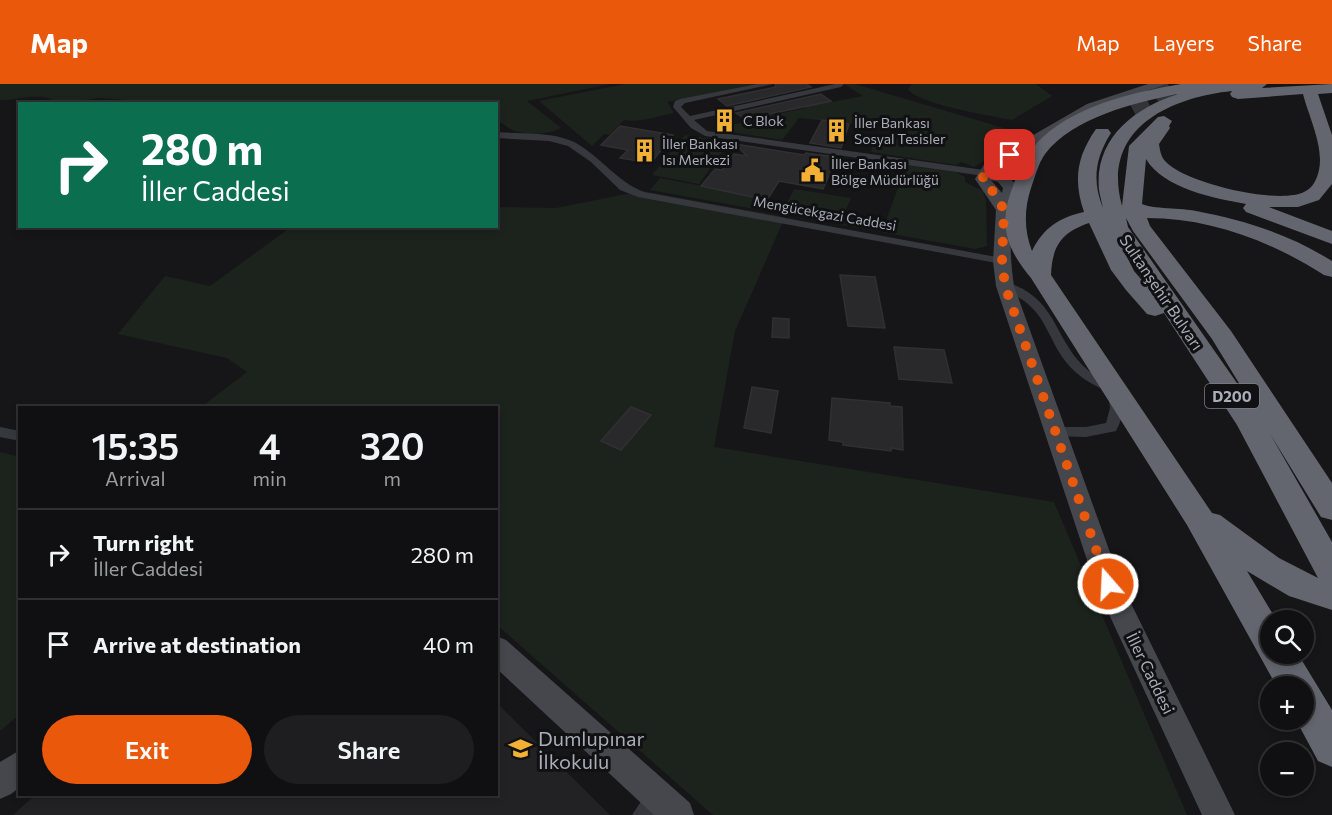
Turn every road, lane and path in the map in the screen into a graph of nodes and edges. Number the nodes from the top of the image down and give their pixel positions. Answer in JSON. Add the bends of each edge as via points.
{"nodes":[{"id":1,"x":769,"y":84,"type":"edge"},
{"id":2,"x":1171,"y":84,"type":"edge"},
{"id":3,"x":1208,"y":84,"type":"edge"},
{"id":4,"x":1259,"y":84,"type":"edge"},
{"id":5,"x":1326,"y":84,"type":"edge"},
{"id":6,"x":841,"y":85,"type":"edge"},
{"id":7,"x":1301,"y":87,"type":"edge"},
{"id":8,"x":1332,"y":88,"type":"edge"},
{"id":9,"x":1332,"y":101,"type":"edge"},
{"id":10,"x":1132,"y":108,"type":"tunnel mouth"},
{"id":11,"x":1170,"y":118,"type":"junction"},
{"id":12,"x":688,"y":119,"type":"junction"},
{"id":13,"x":498,"y":135,"type":"edge"},
{"id":14,"x":984,"y":173,"type":"junction"},
{"id":15,"x":1193,"y":185,"type":"junction"},
{"id":16,"x":1116,"y":216,"type":"junction"},
{"id":17,"x":1332,"y":238,"type":"edge"},
{"id":18,"x":1002,"y":261,"type":"junction"},
{"id":19,"x":1332,"y":270,"type":"edge"},
{"id":20,"x":1040,"y":275,"type":"junction"},
{"id":21,"x":1005,"y":286,"type":"junction"},
{"id":22,"x":1114,"y":388,"type":"junction"},
{"id":23,"x":0,"y":432,"type":"edge"},
{"id":24,"x":1055,"y":432,"type":"junction"},
{"id":25,"x":18,"y":436,"type":"edge"},
{"id":26,"x":1332,"y":508,"type":"edge"},
{"id":27,"x":1198,"y":516,"type":"junction"},
{"id":28,"x":1332,"y":572,"type":"edge"},
{"id":29,"x":1332,"y":595,"type":"edge"},
{"id":30,"x":1260,"y":624,"type":"edge"},
{"id":31,"x":498,"y":651,"type":"edge"},
{"id":32,"x":1314,"y":716,"type":"edge"},
{"id":33,"x":1332,"y":747,"type":"edge"},
{"id":34,"x":18,"y":768,"type":"edge"},
{"id":35,"x":0,"y":783,"type":"edge"},
{"id":36,"x":660,"y":809,"type":"edge"},
{"id":37,"x":1219,"y":815,"type":"edge"}],
"edges":[{"from":1,"to":12,"type":"street","via":[[680,102],[677,107]]},
{"from":2,"to":14,"type":"street","via":[[1091,107],[999,160]]},
{"from":3,"to":20,"type":"highway","via":[[1147,95],[1094,113],[1042,147],[1028,168],[1018,195],[1016,222],[1020,249]]},
{"from":4,"to":16,"type":"highway","via":[[1180,97],[1153,108],[1135,122],[1115,142],[1107,166]]},
{"from":5,"to":9,"type":"highway"},
{"from":6,"to":12,"type":"street"},
{"from":7,"to":8,"type":"highway"},
{"from":7,"to":11,"type":"highway","via":[[1232,95]]},
{"from":7,"to":15,"type":"highway","via":[[1329,165],[1324,183],[1312,196],[1288,201],[1250,199],[1217,194]]},
{"from":10,"to":16,"type":"highway","via":[[1109,123],[1094,142],[1085,174],[1086,190]]},
{"from":11,"to":15,"type":"highway","via":[[1150,144],[1152,156],[1161,167]]},
{"from":11,"to":16,"type":"highway","via":[[1138,146]]},
{"from":12,"to":14,"type":"street","via":[[710,133]]},
{"from":13,"to":18,"type":"street","name":"Mengücekgazi Caddesi","via":[[550,138],[570,144],[624,188],[642,195]]},
{"from":14,"to":18,"type":"street","name":"İller Caddesi","via":[[982,179],[1004,210]]},
{"from":15,"to":17,"type":"highway"},
{"from":16,"to":26,"type":"highway","name":"Sultanşehir Bulvarı","number":"D200","via":[[1222,336]]},
{"from":16,"to":28,"type":"highway","name":"Sultanşehir Bulvarı","number":"D200","via":[[1249,421]]},
{"from":18,"to":21,"type":"street","name":"İller Caddesi"},
{"from":19,"to":20,"type":"highway","via":[[1275,241],[1229,225],[1161,212],[1122,211],[1062,226],[1046,240]]},
{"from":20,"to":22,"type":"highway"},
{"from":21,"to":22,"type":"street","via":[[1029,297],[1044,311],[1080,370]]},
{"from":21,"to":24,"type":"street","name":"İller Caddesi"},
{"from":22,"to":24,"type":"street","via":[[1117,404],[1111,427]]},
{"from":22,"to":27,"type":"highway"},
{"from":23,"to":25,"type":"street"},
{"from":24,"to":37,"type":"street","name":"İller Caddesi","via":[[1108,584]]},
{"from":27,"to":29,"type":"highway","via":[[1246,554],[1316,593]]},
{"from":27,"to":30,"type":"highway"},
{"from":31,"to":36,"type":"street"},
{"from":32,"to":33,"type":"highway"},
{"from":34,"to":35,"type":"street"}]}
